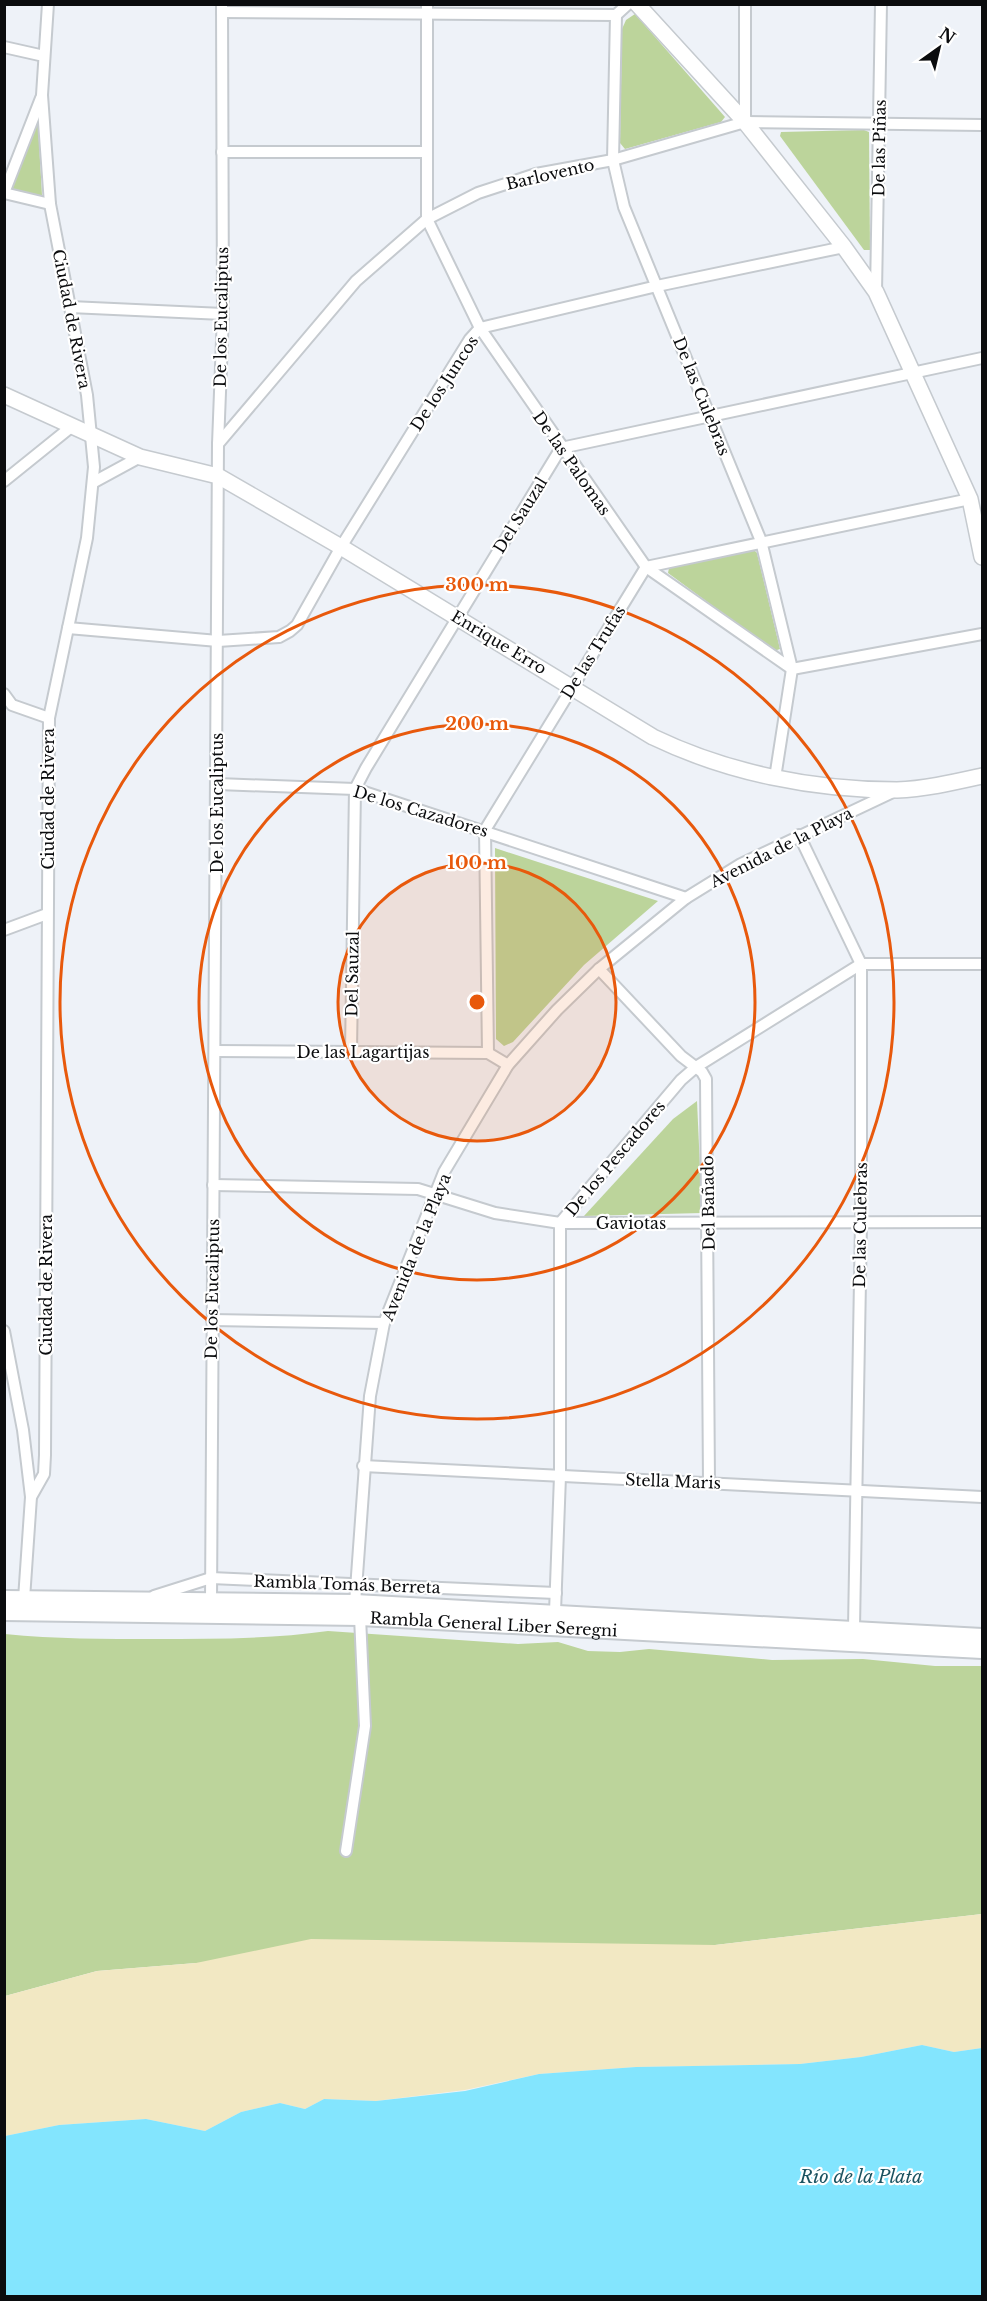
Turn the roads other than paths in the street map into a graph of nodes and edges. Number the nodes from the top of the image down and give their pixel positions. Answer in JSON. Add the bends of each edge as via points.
{"nodes":[{"id":1,"x":48,"y":4,"type":"edge"},
{"id":2,"x":628,"y":4,"type":"edge"},
{"id":3,"x":638,"y":4,"type":"edge"},
{"id":4,"x":745,"y":4,"type":"edge"},
{"id":5,"x":881,"y":4,"type":"edge"},
{"id":6,"x":222,"y":8,"type":"edge"},
{"id":7,"x":427,"y":10,"type":"edge"},
{"id":8,"x":616,"y":15,"type":"junction"},
{"id":9,"x":4,"y":47,"type":"edge"},
{"id":10,"x":44,"y":57,"type":"junction"},
{"id":11,"x":42,"y":94,"type":"junction"},
{"id":12,"x":745,"y":122,"type":"junction"},
{"id":13,"x":880,"y":123,"type":"junction"},
{"id":14,"x":982,"y":125,"type":"edge"},
{"id":15,"x":222,"y":152,"type":"junction"},
{"id":16,"x":425,"y":152,"type":"junction"},
{"id":17,"x":613,"y":160,"type":"junction"},
{"id":18,"x":4,"y":193,"type":"edge"},
{"id":19,"x":50,"y":204,"type":"junction"},
{"id":20,"x":427,"y":219,"type":"junction"},
{"id":21,"x":844,"y":247,"type":"junction"},
{"id":22,"x":657,"y":286,"type":"junction"},
{"id":23,"x":876,"y":292,"type":"junction"},
{"id":24,"x":70,"y":307,"type":"junction"},
{"id":25,"x":223,"y":314,"type":"junction"},
{"id":26,"x":480,"y":328,"type":"junction"},
{"id":27,"x":982,"y":358,"type":"edge"},
{"id":28,"x":915,"y":374,"type":"junction"},
{"id":29,"x":4,"y":395,"type":"edge"},
{"id":30,"x":709,"y":414,"type":"junction"},
{"id":31,"x":71,"y":427,"type":"junction"},
{"id":32,"x":92,"y":436,"type":"junction"},
{"id":33,"x":218,"y":444,"type":"junction"},
{"id":34,"x":561,"y":448,"type":"junction"},
{"id":35,"x":140,"y":457,"type":"junction"},
{"id":36,"x":218,"y":476,"type":"junction"},
{"id":37,"x":4,"y":481,"type":"edge"},
{"id":38,"x":94,"y":482,"type":"junction"},
{"id":39,"x":970,"y":499,"type":"junction"},
{"id":40,"x":761,"y":541,"type":"junction"},
{"id":41,"x":341,"y":547,"type":"junction"},
{"id":42,"x":982,"y":555,"type":"edge"},
{"id":43,"x":646,"y":567,"type":"junction"},
{"id":44,"x":457,"y":617,"type":"junction"},
{"id":45,"x":68,"y":628,"type":"junction"},
{"id":46,"x":982,"y":634,"type":"edge"},
{"id":47,"x":218,"y":641,"type":"junction"},
{"id":48,"x":792,"y":669,"type":"junction"},
{"id":49,"x":572,"y":686,"type":"junction"},
{"id":50,"x":4,"y":694,"type":"edge"},
{"id":51,"x":8,"y":707,"type":"edge"},
{"id":52,"x":49,"y":718,"type":"junction"},
{"id":53,"x":982,"y":776,"type":"edge"},
{"id":54,"x":775,"y":778,"type":"junction"},
{"id":55,"x":218,"y":784,"type":"junction"},
{"id":56,"x":355,"y":789,"type":"junction"},
{"id":57,"x":898,"y":790,"type":"junction"},
{"id":58,"x":485,"y":830,"type":"junction"},
{"id":59,"x":799,"y":835,"type":"junction"},
{"id":60,"x":686,"y":898,"type":"junction"},
{"id":61,"x":47,"y":914,"type":"junction"},
{"id":62,"x":4,"y":930,"type":"edge"},
{"id":63,"x":861,"y":964,"type":"junction"},
{"id":64,"x":982,"y":964,"type":"edge"},
{"id":65,"x":599,"y":969,"type":"junction"},
{"id":66,"x":215,"y":1051,"type":"junction"},
{"id":67,"x":351,"y":1051,"type":"junction"},
{"id":68,"x":488,"y":1053,"type":"junction"},
{"id":69,"x":508,"y":1065,"type":"junction"},
{"id":70,"x":696,"y":1067,"type":"junction"},
{"id":71,"x":213,"y":1185,"type":"junction"},
{"id":72,"x":435,"y":1192,"type":"junction"},
{"id":73,"x":861,"y":1222,"type":"junction"},
{"id":74,"x":982,"y":1222,"type":"edge"},
{"id":75,"x":561,"y":1223,"type":"junction"},
{"id":76,"x":708,"y":1223,"type":"junction"},
{"id":77,"x":212,"y":1320,"type":"junction"},
{"id":78,"x":384,"y":1323,"type":"junction"},
{"id":79,"x":4,"y":1331,"type":"edge"},
{"id":80,"x":8,"y":1366,"type":"edge"},
{"id":81,"x":363,"y":1466,"type":"junction"},
{"id":82,"x":560,"y":1476,"type":"junction"},
{"id":83,"x":709,"y":1482,"type":"junction"},
{"id":84,"x":855,"y":1489,"type":"junction"},
{"id":85,"x":31,"y":1497,"type":"junction"},
{"id":86,"x":982,"y":1497,"type":"edge"},
{"id":87,"x":211,"y":1578,"type":"junction"},
{"id":88,"x":355,"y":1584,"type":"junction"},
{"id":89,"x":556,"y":1593,"type":"junction"},
{"id":90,"x":4,"y":1599,"type":"edge"},
{"id":91,"x":24,"y":1599,"type":"junction"},
{"id":92,"x":141,"y":1600,"type":"junction"},
{"id":93,"x":211,"y":1601,"type":"junction"},
{"id":94,"x":357,"y":1610,"type":"junction"},
{"id":95,"x":4,"y":1612,"type":"edge"},
{"id":96,"x":555,"y":1612,"type":"junction"},
{"id":97,"x":854,"y":1628,"type":"junction"},
{"id":98,"x":982,"y":1636,"type":"edge"},
{"id":99,"x":982,"y":1650,"type":"edge"},
{"id":100,"x":346,"y":1851,"type":"dead end"}],
"edges":[{"from":1,"to":10,"type":"street","name":"Ciudad de Rivera"},
{"from":2,"to":8,"type":"street"},
{"from":3,"to":12,"type":"street"},
{"from":4,"to":12,"type":"street"},
{"from":5,"to":13,"type":"street","name":"De las Piñas"},
{"from":6,"to":7,"type":"street"},
{"from":6,"to":15,"type":"street","name":"De los Eucaliptus"},
{"from":7,"to":8,"type":"street"},
{"from":7,"to":16,"type":"street","name":"De las Palomas"},
{"from":8,"to":17,"type":"street","name":"De las Culebras"},
{"from":9,"to":10,"type":"street"},
{"from":10,"to":11,"type":"street","name":"Ciudad de Rivera"},
{"from":11,"to":18,"type":"street"},
{"from":11,"to":19,"type":"street","name":"Ciudad de Rivera"},
{"from":12,"to":13,"type":"street","name":"Barlovento"},
{"from":12,"to":17,"type":"street","name":"Barlovento"},
{"from":12,"to":21,"type":"street"},
{"from":13,"to":14,"type":"street","name":"Barlovento"},
{"from":13,"to":23,"type":"street","name":"De las Piñas"},
{"from":15,"to":16,"type":"street"},
{"from":15,"to":25,"type":"street","name":"De los Eucaliptus"},
{"from":16,"to":20,"type":"street","name":"De las Palomas"},
{"from":17,"to":20,"type":"street","name":"Barlovento","via":[[536,174],[478,193]]},
{"from":17,"to":22,"type":"street","name":"De las Culebras","via":[[624,207]]},
{"from":18,"to":19,"type":"street"},
{"from":19,"to":24,"type":"street","name":"Ciudad de Rivera"},
{"from":20,"to":26,"type":"street","name":"De las Palomas"},
{"from":20,"to":33,"type":"street","name":"Barlovento","via":[[356,281]]},
{"from":21,"to":22,"type":"street","name":"De los Juncos"},
{"from":21,"to":23,"type":"street"},
{"from":22,"to":26,"type":"street","name":"De los Juncos"},
{"from":22,"to":30,"type":"street","name":"De las Culebras"},
{"from":23,"to":28,"type":"street"},
{"from":24,"to":25,"type":"street"},
{"from":24,"to":32,"type":"street","name":"Ciudad de Rivera"},
{"from":25,"to":33,"type":"street","name":"De los Eucaliptus"},
{"from":26,"to":34,"type":"street","name":"De las Palomas"},
{"from":26,"to":41,"type":"street","name":"De los Juncos"},
{"from":27,"to":28,"type":"street"},
{"from":28,"to":30,"type":"street"},
{"from":28,"to":39,"type":"street"},
{"from":29,"to":31,"type":"street","name":"Enrique Erro"},
{"from":30,"to":34,"type":"street"},
{"from":30,"to":40,"type":"street","name":"De las Culebras"},
{"from":31,"to":32,"type":"street","name":"Enrique Erro"},
{"from":31,"to":37,"type":"street"},
{"from":32,"to":35,"type":"street","name":"Enrique Erro"},
{"from":32,"to":38,"type":"street","name":"Ciudad de Rivera"},
{"from":33,"to":36,"type":"street","name":"De los Eucaliptus"},
{"from":34,"to":43,"type":"street","name":"De las Palomas"},
{"from":34,"to":44,"type":"street","name":"Del Sauzal"},
{"from":35,"to":36,"type":"street","name":"Enrique Erro"},
{"from":35,"to":38,"type":"street"},
{"from":36,"to":41,"type":"street","name":"Enrique Erro"},
{"from":36,"to":47,"type":"street","name":"De los Eucaliptus"},
{"from":38,"to":45,"type":"street","name":"Ciudad de Rivera"},
{"from":39,"to":40,"type":"street"},
{"from":39,"to":42,"type":"street"},
{"from":40,"to":43,"type":"street"},
{"from":40,"to":48,"type":"street","name":"De las Culebras"},
{"from":41,"to":44,"type":"street","name":"Enrique Erro"},
{"from":41,"to":47,"type":"street","name":"De los Juncos","via":[[290,631],[279,637]]},
{"from":43,"to":48,"type":"street","name":"De las Palomas"},
{"from":43,"to":49,"type":"street","name":"De las Trufas"},
{"from":44,"to":49,"type":"street","name":"Enrique Erro"},
{"from":44,"to":56,"type":"street","name":"Del Sauzal"},
{"from":45,"to":47,"type":"street"},
{"from":45,"to":52,"type":"street","name":"Ciudad de Rivera"},
{"from":46,"to":48,"type":"street"},
{"from":47,"to":55,"type":"street","name":"De los Eucaliptus"},
{"from":48,"to":54,"type":"street","name":"De las Culebras"},
{"from":49,"to":54,"type":"street","name":"Enrique Erro","via":[[693,756]]},
{"from":49,"to":58,"type":"street","name":"De las Trufas"},
{"from":50,"to":51,"type":"street"},
{"from":51,"to":52,"type":"street"},
{"from":52,"to":61,"type":"street","name":"Ciudad de Rivera"},
{"from":53,"to":57,"type":"street","name":"Enrique Erro"},
{"from":54,"to":57,"type":"street","name":"Enrique Erro"},
{"from":55,"to":56,"type":"street","name":"De los Cazadores"},
{"from":55,"to":66,"type":"street","name":"De los Eucaliptus"},
{"from":56,"to":58,"type":"street","name":"De los Cazadores"},
{"from":56,"to":67,"type":"street","name":"Del Sauzal"},
{"from":57,"to":59,"type":"street","name":"Avenida de la Playa"},
{"from":58,"to":60,"type":"street","name":"De los Cazadores"},
{"from":58,"to":68,"type":"street"},
{"from":59,"to":60,"type":"street","name":"Avenida de la Playa"},
{"from":59,"to":63,"type":"street","name":"De las Culebras"},
{"from":60,"to":65,"type":"street","name":"Avenida de la Playa"},
{"from":61,"to":62,"type":"street"},
{"from":61,"to":85,"type":"street","name":"Ciudad de Rivera","via":[[45,1455],[44,1474]]},
{"from":63,"to":64,"type":"street"},
{"from":63,"to":70,"type":"street","name":"De los Pescadores"},
{"from":63,"to":73,"type":"street","name":"De las Culebras"},
{"from":65,"to":69,"type":"street","name":"Avenida de la Playa"},
{"from":65,"to":70,"type":"street","name":"Del Bañado"},
{"from":66,"to":67,"type":"street","name":"De las Lagartijas"},
{"from":66,"to":71,"type":"street","name":"De los Eucaliptus"},
{"from":67,"to":68,"type":"street","name":"De las Lagartijas"},
{"from":68,"to":69,"type":"street"},
{"from":69,"to":72,"type":"street","name":"Avenida de la Playa"},
{"from":70,"to":75,"type":"street","name":"De los Pescadores"},
{"from":70,"to":76,"type":"street","name":"Del Bañado","via":[[706,1079]]},
{"from":71,"to":72,"type":"street","name":"Gaviotas"},
{"from":71,"to":77,"type":"street","name":"De los Eucaliptus"},
{"from":72,"to":75,"type":"street","name":"Gaviotas","via":[[495,1213]]},
{"from":72,"to":78,"type":"street","name":"Avenida de la Playa"},
{"from":73,"to":74,"type":"street","name":"Gaviotas"},
{"from":73,"to":76,"type":"street","name":"Gaviotas"},
{"from":73,"to":84,"type":"street","name":"De las Culebras"},
{"from":75,"to":76,"type":"street","name":"Gaviotas"},
{"from":75,"to":82,"type":"street","name":"De los Pescadores"},
{"from":76,"to":83,"type":"street","name":"Del Bañado"},
{"from":77,"to":78,"type":"street"},
{"from":77,"to":87,"type":"street","name":"De los Eucaliptus"},
{"from":78,"to":81,"type":"street","name":"Avenida de la Playa","via":[[370,1396]]},
{"from":79,"to":80,"type":"street"},
{"from":80,"to":85,"type":"street"},
{"from":81,"to":82,"type":"street","name":"Stella Maris"},
{"from":81,"to":88,"type":"street","name":"Avenida de la Playa"},
{"from":82,"to":83,"type":"street","name":"Stella Maris"},
{"from":82,"to":89,"type":"street","name":"De los Pescadores"},
{"from":83,"to":84,"type":"street","name":"Stella Maris"},
{"from":84,"to":86,"type":"street","name":"Stella Maris"},
{"from":84,"to":97,"type":"street","name":"De las Culebras"},
{"from":85,"to":91,"type":"street","name":"Ciudad de Rivera"},
{"from":87,"to":88,"type":"street","name":"Rambla Tomás Berreta"},
{"from":87,"to":92,"type":"street","name":"Rambla Tomás Berreta"},
{"from":87,"to":93,"type":"street","name":"De los Eucaliptus"},
{"from":88,"to":89,"type":"street","name":"Rambla Tomás Berreta"},
{"from":88,"to":94,"type":"street","name":"Avenida de la Playa"},
{"from":89,"to":96,"type":"street","name":"De los Pescadores"},
{"from":90,"to":91,"type":"main road","name":"Rambla General Liber Seregni"},
{"from":91,"to":92,"type":"main road","name":"Rambla General Liber Seregni"},
{"from":92,"to":93,"type":"main road","name":"Rambla General Liber Seregni"},
{"from":93,"to":94,"type":"main road","name":"Rambla General Liber Seregni"},
{"from":94,"to":95,"type":"main road","name":"Rambla General Liber Seregni"},
{"from":94,"to":96,"type":"main road","name":"Rambla General Liber Seregni"},
{"from":94,"to":99,"type":"main road","name":"Rambla General Liber Seregni"},
{"from":94,"to":100,"type":"street","name":"Avenida de la Playa","via":[[365,1726]]},
{"from":96,"to":97,"type":"main road","name":"Rambla General Liber Seregni"},
{"from":97,"to":98,"type":"main road","name":"Rambla General Liber Seregni"}]}
